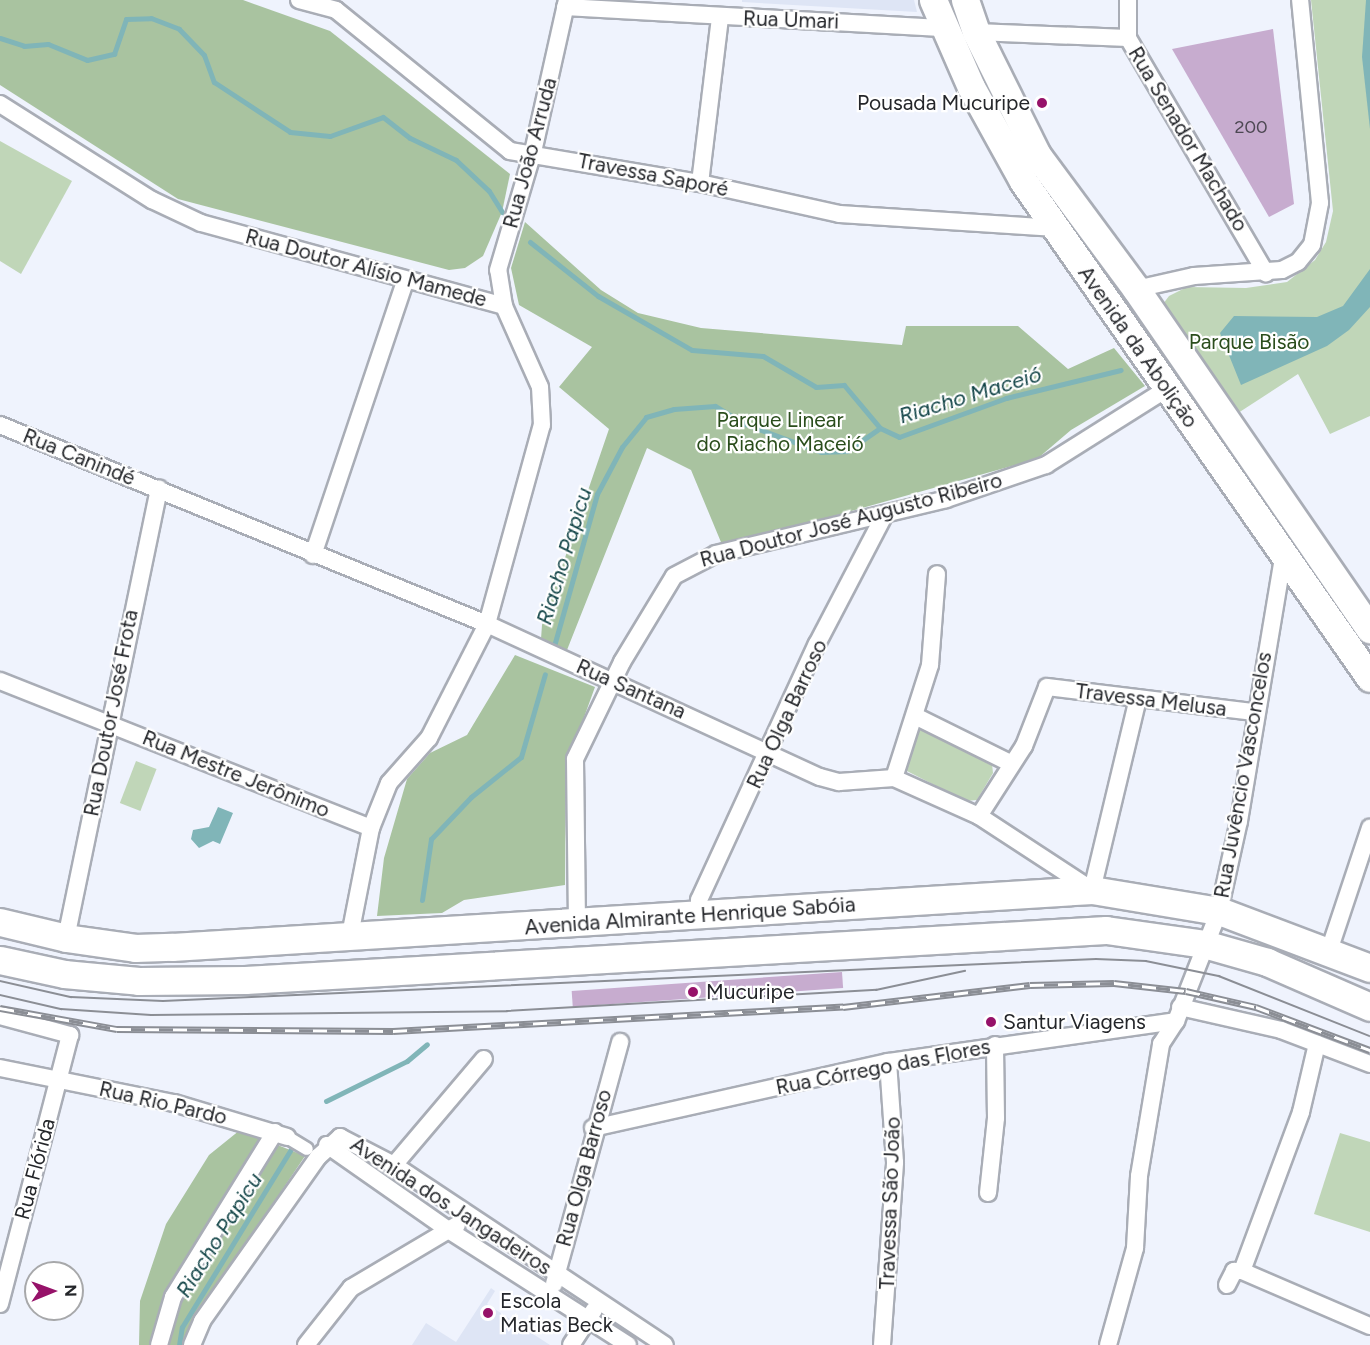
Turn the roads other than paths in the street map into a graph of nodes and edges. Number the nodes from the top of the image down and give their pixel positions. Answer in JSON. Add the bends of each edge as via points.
{"nodes":[{"id":1,"x":299,"y":0,"type":"edge"},
{"id":2,"x":933,"y":0,"type":"edge"},
{"id":3,"x":965,"y":0,"type":"edge"},
{"id":4,"x":1128,"y":0,"type":"edge"},
{"id":5,"x":1300,"y":0,"type":"edge"},
{"id":6,"x":566,"y":3,"type":"edge"},
{"id":7,"x":720,"y":17,"type":"junction"},
{"id":8,"x":945,"y":28,"type":"junction"},
{"id":9,"x":976,"y":32,"type":"junction"},
{"id":10,"x":1128,"y":38,"type":"junction"},
{"id":11,"x":0,"y":104,"type":"edge"},
{"id":12,"x":1018,"y":120,"type":"junction"},
{"id":13,"x":994,"y":134,"type":"junction"},
{"id":14,"x":533,"y":152,"type":"junction"},
{"id":15,"x":700,"y":183,"type":"junction"},
{"id":16,"x":1056,"y":228,"type":"junction"},
{"id":17,"x":1266,"y":273,"type":"junction"},
{"id":18,"x":405,"y":281,"type":"junction"},
{"id":19,"x":1136,"y":289,"type":"junction"},
{"id":20,"x":504,"y":306,"type":"junction"},
{"id":21,"x":1165,"y":390,"type":"junction"},
{"id":22,"x":0,"y":425,"type":"edge"},
{"id":23,"x":159,"y":489,"type":"junction"},
{"id":24,"x":1291,"y":513,"type":"junction"},
{"id":25,"x":884,"y":516,"type":"junction"},
{"id":26,"x":1283,"y":553,"type":"junction"},
{"id":27,"x":313,"y":555,"type":"junction"},
{"id":28,"x":938,"y":574,"type":"dead end"},
{"id":29,"x":1359,"y":598,"type":"edge"},
{"id":30,"x":487,"y":624,"type":"junction"},
{"id":31,"x":1370,"y":629,"type":"edge"},
{"id":32,"x":1370,"y":678,"type":"edge"},
{"id":33,"x":613,"y":680,"type":"junction"},
{"id":34,"x":0,"y":681,"type":"edge"},
{"id":35,"x":1138,"y":698,"type":"junction"},
{"id":36,"x":1255,"y":712,"type":"junction"},
{"id":37,"x":915,"y":716,"type":"junction"},
{"id":38,"x":110,"y":724,"type":"junction"},
{"id":39,"x":768,"y":754,"type":"junction"},
{"id":40,"x":1010,"y":763,"type":"junction"},
{"id":41,"x":894,"y":778,"type":"junction"},
{"id":42,"x":979,"y":816,"type":"junction"},
{"id":43,"x":371,"y":828,"type":"junction"},
{"id":44,"x":1370,"y":828,"type":"edge"},
{"id":45,"x":1092,"y":890,"type":"junction"},
{"id":46,"x":1219,"y":911,"type":"junction"},
{"id":47,"x":700,"y":915,"type":"junction"},
{"id":48,"x":0,"y":922,"type":"edge"},
{"id":49,"x":577,"y":923,"type":"junction"},
{"id":50,"x":350,"y":935,"type":"junction"},
{"id":51,"x":66,"y":938,"type":"junction"},
{"id":52,"x":270,"y":942,"type":"junction"},
{"id":53,"x":1204,"y":944,"type":"junction"},
{"id":54,"x":1329,"y":951,"type":"junction"},
{"id":55,"x":0,"y":960,"type":"edge"},
{"id":56,"x":1370,"y":968,"type":"edge"},
{"id":57,"x":270,"y":979,"type":"junction"},
{"id":58,"x":1370,"y":1007,"type":"edge"},
{"id":59,"x":1178,"y":1014,"type":"junction"},
{"id":60,"x":0,"y":1016,"type":"edge"},
{"id":61,"x":620,"y":1042,"type":"dead end"},
{"id":62,"x":1317,"y":1044,"type":"junction"},
{"id":63,"x":995,"y":1045,"type":"junction"},
{"id":64,"x":484,"y":1059,"type":"dead end"},
{"id":65,"x":888,"y":1062,"type":"junction"},
{"id":66,"x":1370,"y":1064,"type":"edge"},
{"id":67,"x":0,"y":1068,"type":"edge"},
{"id":68,"x":59,"y":1080,"type":"junction"},
{"id":69,"x":593,"y":1128,"type":"junction"},
{"id":70,"x":281,"y":1135,"type":"junction"},
{"id":71,"x":318,"y":1150,"type":"junction"},
{"id":72,"x":394,"y":1166,"type":"junction"},
{"id":73,"x":988,"y":1193,"type":"dead end"},
{"id":74,"x":467,"y":1216,"type":"junction"},
{"id":75,"x":450,"y":1231,"type":"junction"},
{"id":76,"x":1242,"y":1271,"type":"junction"},
{"id":77,"x":556,"y":1274,"type":"junction"},
{"id":78,"x":1227,"y":1285,"type":"dead end"},
{"id":79,"x":551,"y":1295,"type":"junction"},
{"id":80,"x":599,"y":1302,"type":"junction"},
{"id":81,"x":0,"y":1304,"type":"edge"},
{"id":82,"x":588,"y":1318,"type":"junction"},
{"id":83,"x":1370,"y":1326,"type":"edge"},
{"id":84,"x":159,"y":1345,"type":"edge"},
{"id":85,"x":192,"y":1345,"type":"edge"},
{"id":86,"x":306,"y":1345,"type":"edge"},
{"id":87,"x":571,"y":1345,"type":"edge"},
{"id":88,"x":628,"y":1345,"type":"edge"},
{"id":89,"x":664,"y":1345,"type":"edge"},
{"id":90,"x":882,"y":1345,"type":"edge"},
{"id":91,"x":1108,"y":1345,"type":"edge"}],
"edges":[{"from":1,"to":14,"type":"street","name":"Travessa Saporé","via":[[336,10],[510,151]]},
{"from":2,"to":8,"type":"main road","name":"Avenida da Abolição"},
{"from":3,"to":9,"type":"main road","name":"Avenida da Abolição"},
{"from":4,"to":10,"type":"street","name":"Rua Senador Machado"},
{"from":5,"to":17,"type":"street","via":[[1320,203],[1318,225],[1312,245],[1298,262]]},
{"from":6,"to":7,"type":"street","name":"Rua Umari"},
{"from":6,"to":14,"type":"street","name":"Rua João Arruda"},
{"from":7,"to":8,"type":"street","name":"Rua Umari"},
{"from":7,"to":15,"type":"street"},
{"from":8,"to":13,"type":"main road","name":"Avenida da Abolição"},
{"from":9,"to":10,"type":"street"},
{"from":9,"to":12,"type":"main road","name":"Avenida da Abolição"},
{"from":10,"to":17,"type":"street","name":"Rua Senador Machado"},
{"from":11,"to":18,"type":"street","name":"Rua Doutor Alísio Mamede","via":[[152,200],[201,223]]},
{"from":12,"to":13,"type":"main road"},
{"from":12,"to":19,"type":"main road","name":"Avenida da Abolição","via":[[1037,155]]},
{"from":13,"to":16,"type":"main road","name":"Avenida da Abolição"},
{"from":14,"to":15,"type":"street","name":"Travessa Saporé"},
{"from":14,"to":20,"type":"street","name":"Rua João Arruda","via":[[498,270]]},
{"from":15,"to":16,"type":"street","name":"Travessa Saporé","via":[[840,214]]},
{"from":16,"to":21,"type":"main road","name":"Avenida da Abolição"},
{"from":17,"to":19,"type":"street","via":[[1194,276]]},
{"from":18,"to":20,"type":"street","name":"Rua Doutor Alísio Mamede"},
{"from":18,"to":27,"type":"street"},
{"from":19,"to":24,"type":"main road","name":"Avenida da Abolição"},
{"from":20,"to":30,"type":"street","name":"Rua Doutor Alísio Mamede","via":[[528,356],[544,407]]},
{"from":21,"to":25,"type":"street","name":"Rua Doutor José Augusto Ribeiro","via":[[1046,465]]},
{"from":21,"to":26,"type":"main road","name":"Avenida da Abolição"},
{"from":22,"to":23,"type":"street","name":"Rua Canindé"},
{"from":23,"to":27,"type":"street","name":"Rua Santana"},
{"from":23,"to":38,"type":"street","name":"Rua Doutor José Frota"},
{"from":24,"to":26,"type":"street","name":"Rua Juvêncio Vasconcelos"},
{"from":24,"to":29,"type":"main road","name":"Avenida da Abolição"},
{"from":25,"to":33,"type":"street","name":"Rua Doutor José Augusto Ribeiro","via":[[693,562],[674,576]]},
{"from":25,"to":39,"type":"street","name":"Rua Olga Barroso","via":[[817,644]]},
{"from":26,"to":32,"type":"main road","name":"Avenida da Abolição"},
{"from":26,"to":36,"type":"street","name":"Rua Juvêncio Vasconcelos"},
{"from":27,"to":30,"type":"street","name":"Rua Santana"},
{"from":28,"to":37,"type":"street","via":[[930,665]]},
{"from":29,"to":31,"type":"main road","name":"Avenida da Abolição"},
{"from":30,"to":33,"type":"street","name":"Rua Santana"},
{"from":30,"to":43,"type":"street","name":"Rua Doutor Alísio Mamede","via":[[429,738],[389,783]]},
{"from":33,"to":39,"type":"street","name":"Rua Santana"},
{"from":33,"to":49,"type":"street","name":"Rua Doutor José Augusto Ribeiro","via":[[575,759]]},
{"from":34,"to":38,"type":"street","name":"Rua Mestre Jerônimo"},
{"from":35,"to":36,"type":"street","name":"Travessa Melusa"},
{"from":35,"to":40,"type":"street","name":"Travessa Melusa","via":[[1047,687],[1024,746]]},
{"from":35,"to":45,"type":"street"},
{"from":36,"to":46,"type":"street","name":"Rua Juvêncio Vasconcelos","via":[[1239,821]]},
{"from":37,"to":40,"type":"street"},
{"from":37,"to":41,"type":"street"},
{"from":38,"to":43,"type":"street","name":"Rua Mestre Jerônimo"},
{"from":38,"to":51,"type":"street","name":"Rua Doutor José Frota"},
{"from":39,"to":41,"type":"street","name":"Rua Santana","via":[[839,782]]},
{"from":39,"to":47,"type":"street","name":"Rua Olga Barroso","via":[[699,900]]},
{"from":40,"to":42,"type":"street"},
{"from":41,"to":42,"type":"street","name":"Rua Santana"},
{"from":42,"to":45,"type":"street","name":"Rua Santana"},
{"from":43,"to":50,"type":"street"},
{"from":44,"to":54,"type":"street"},
{"from":45,"to":46,"type":"main road","name":"Avenida Almirante Henrique Sabóia"},
{"from":45,"to":47,"type":"main road","name":"Avenida Almirante Henrique Sabóia"},
{"from":46,"to":53,"type":"street","name":"Rua Juvêncio Vasconcelos"},
{"from":46,"to":54,"type":"main road","name":"Avenida Almirante Henrique Sabóia"},
{"from":47,"to":49,"type":"main road","name":"Avenida Almirante Henrique Sabóia"},
{"from":48,"to":51,"type":"main road","name":"Avenida Almirante Henrique Sabóia"},
{"from":49,"to":50,"type":"main road","name":"Avenida Almirante Henrique Sabóia"},
{"from":50,"to":52,"type":"main road","name":"Avenida Almirante Henrique Sabóia"},
{"from":51,"to":52,"type":"main road","name":"Avenida Almirante Henrique Sabóia","via":[[135,948]]},
{"from":52,"to":57,"type":"main road"},
{"from":53,"to":57,"type":"main road","name":"Avenida Almirante Henrique Sabóia","via":[[1106,930],[1073,931]]},
{"from":53,"to":58,"type":"main road","name":"Avenida Almirante Henrique Sabóia","via":[[1267,962]]},
{"from":53,"to":59,"type":"street","name":"Rua Juvêncio Vasconcelos"},
{"from":54,"to":56,"type":"main road","name":"Avenida Almirante Henrique Sabóia"},
{"from":55,"to":57,"type":"main road","name":"Avenida Almirante Henrique Sabóia","via":[[64,974],[139,981]]},
{"from":59,"to":62,"type":"street","via":[[1281,1030]]},
{"from":59,"to":63,"type":"street","name":"Rua Córrego das Flores"},
{"from":59,"to":91,"type":"street","name":"Rua Juvêncio Vasconcelos","via":[[1161,1044],[1139,1176],[1135,1248]]},
{"from":60,"to":68,"type":"street","name":"Rua Flórida","via":[[70,1035]]},
{"from":61,"to":69,"type":"street","name":"Rua Olga Barroso"},
{"from":62,"to":66,"type":"street"},
{"from":62,"to":76,"type":"street","via":[[1300,1112]]},
{"from":63,"to":65,"type":"street","name":"Rua Córrego das Flores"},
{"from":63,"to":73,"type":"street","via":[[996,1118]]},
{"from":64,"to":72,"type":"street"},
{"from":65,"to":69,"type":"street","name":"Rua Córrego das Flores"},
{"from":65,"to":90,"type":"street","name":"Travessa São João","via":[[895,1162]]},
{"from":67,"to":68,"type":"street","name":"Rua Rio Pardo"},
{"from":68,"to":70,"type":"street","name":"Rua Rio Pardo","via":[[174,1103]]},
{"from":68,"to":81,"type":"street","name":"Rua Flórida"},
{"from":69,"to":77,"type":"street","name":"Rua Olga Barroso"},
{"from":70,"to":71,"type":"street","name":"Rua Rio Pardo"},
{"from":70,"to":84,"type":"street","via":[[173,1297]]},
{"from":71,"to":72,"type":"street","name":"Avenida dos Jangadeiros","via":[[346,1138]]},
{"from":71,"to":75,"type":"street","name":"Avenida dos Jangadeiros"},
{"from":71,"to":85,"type":"street","via":[[202,1321]]},
{"from":72,"to":74,"type":"street","name":"Avenida dos Jangadeiros"},
{"from":74,"to":75,"type":"street"},
{"from":74,"to":77,"type":"street","name":"Avenida dos Jangadeiros"},
{"from":75,"to":79,"type":"street","name":"Avenida dos Jangadeiros"},
{"from":75,"to":86,"type":"street","via":[[351,1288]]},
{"from":76,"to":78,"type":"street","via":[[1234,1271]]},
{"from":76,"to":83,"type":"street"},
{"from":77,"to":79,"type":"street","name":"Rua Olga Barroso"},
{"from":77,"to":80,"type":"street","name":"Avenida dos Jangadeiros"},
{"from":79,"to":82,"type":"street","name":"Avenida dos Jangadeiros"},
{"from":80,"to":82,"type":"street"},
{"from":80,"to":89,"type":"street","name":"Avenida dos Jangadeiros"},
{"from":82,"to":87,"type":"street"},
{"from":82,"to":88,"type":"street","name":"Avenida dos Jangadeiros"}]}
